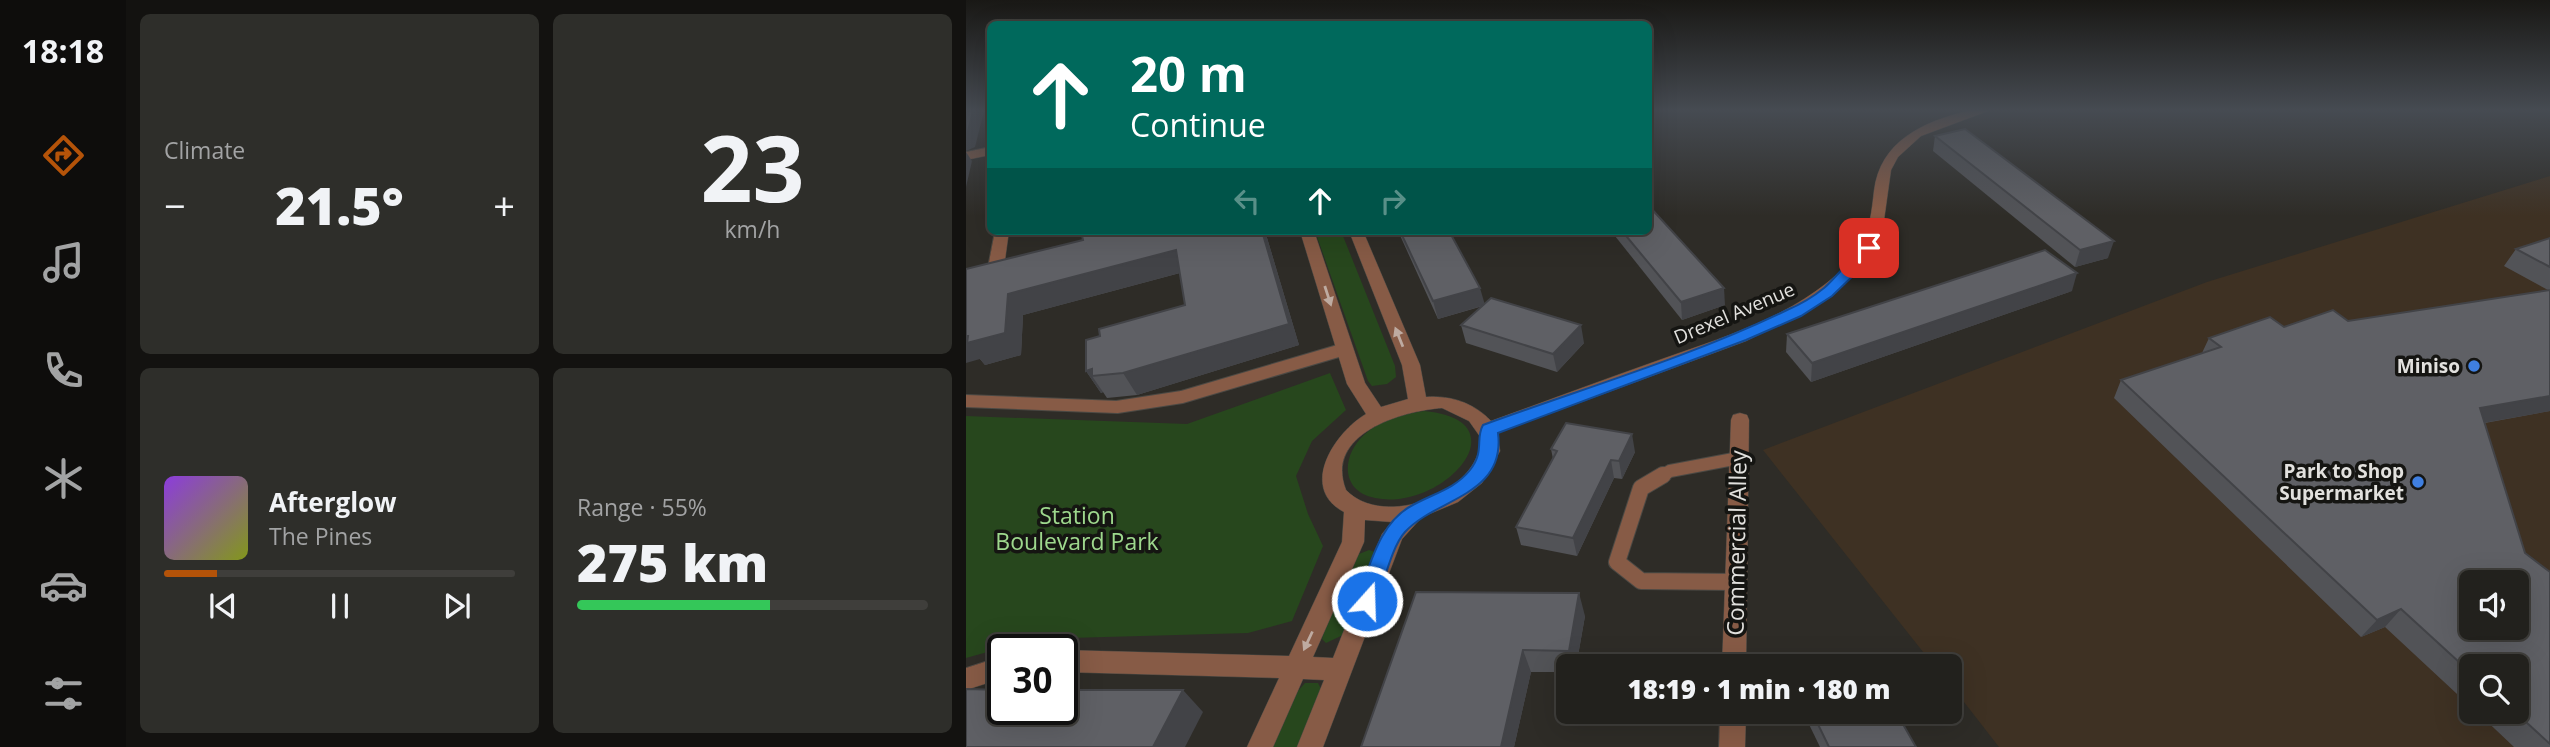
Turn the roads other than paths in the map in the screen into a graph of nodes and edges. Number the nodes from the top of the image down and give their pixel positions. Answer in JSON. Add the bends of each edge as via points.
{"nodes":[{"id":1,"x":1900,"y":146,"type":"edge"},
{"id":2,"x":987,"y":152,"type":"edge"},
{"id":3,"x":966,"y":156,"type":"edge"},
{"id":4,"x":1002,"y":235,"type":"edge"},
{"id":5,"x":1308,"y":235,"type":"edge"},
{"id":6,"x":1358,"y":235,"type":"edge"},
{"id":7,"x":976,"y":272,"type":"edge"},
{"id":8,"x":1345,"y":349,"type":"junction"},
{"id":9,"x":966,"y":401,"type":"edge"},
{"id":10,"x":1418,"y":403,"type":"junction"},
{"id":11,"x":1377,"y":416,"type":"junction"},
{"id":12,"x":1740,"y":420,"type":"dead end"},
{"id":13,"x":1489,"y":429,"type":"junction"},
{"id":14,"x":1739,"y":458,"type":"junction"},
{"id":15,"x":1355,"y":509,"type":"junction"},
{"id":16,"x":1416,"y":512,"type":"junction"},
{"id":17,"x":1736,"y":582,"type":"junction"},
{"id":18,"x":1734,"y":654,"type":"edge"},
{"id":19,"x":1078,"y":662,"type":"edge"},
{"id":20,"x":1295,"y":669,"type":"junction"},
{"id":21,"x":1342,"y":669,"type":"junction"},
{"id":22,"x":987,"y":672,"type":"edge"},
{"id":23,"x":966,"y":679,"type":"edge"},
{"id":24,"x":1733,"y":724,"type":"edge"},
{"id":25,"x":1260,"y":747,"type":"edge"},
{"id":26,"x":1310,"y":747,"type":"edge"},
{"id":27,"x":1732,"y":747,"type":"edge"}],
"edges":[{"from":1,"to":13,"type":"street","name":"Drexel Avenue","via":[[1885,167],[1880,215],[1869,248],[1827,293],[1741,337]]},
{"from":2,"to":3,"type":"street"},
{"from":4,"to":7,"type":"street","via":[[1003,265]]},
{"from":5,"to":8,"type":"street","one_way":true},
{"from":10,"to":6,"type":"street","one_way":true,"via":[[1410,365]]},
{"from":8,"to":9,"type":"lane","via":[[1182,397],[1117,407]]},
{"from":8,"to":11,"type":"street","via":[[1356,384]]},
{"from":10,"to":11,"type":"street"},
{"from":10,"to":13,"type":"street","via":[[1463,406]]},
{"from":11,"to":15,"type":"street","via":[[1340,446],[1332,464],[1335,490]]},
{"from":12,"to":14,"type":"street","name":"Commercial Alley"},
{"from":13,"to":16,"type":"street","via":[[1486,460],[1476,476],[1460,491]]},
{"from":14,"to":17,"type":"street","name":"Commercial Alley"},
{"from":14,"to":17,"type":"lane","via":[[1670,471],[1642,488],[1616,562],[1641,581]]},
{"from":15,"to":16,"type":"street","via":[[1373,514]]},
{"from":15,"to":20,"type":"street","one_way":true,"via":[[1353,542]]},
{"from":16,"to":21,"type":"street","via":[[1393,534]]},
{"from":17,"to":18,"type":"street","name":"Commercial Alley"},
{"from":19,"to":20,"type":"street"},
{"from":20,"to":21,"type":"street"},
{"from":20,"to":25,"type":"street"},
{"from":21,"to":26,"type":"street"},
{"from":22,"to":23,"type":"street"},
{"from":24,"to":27,"type":"street"}]}
